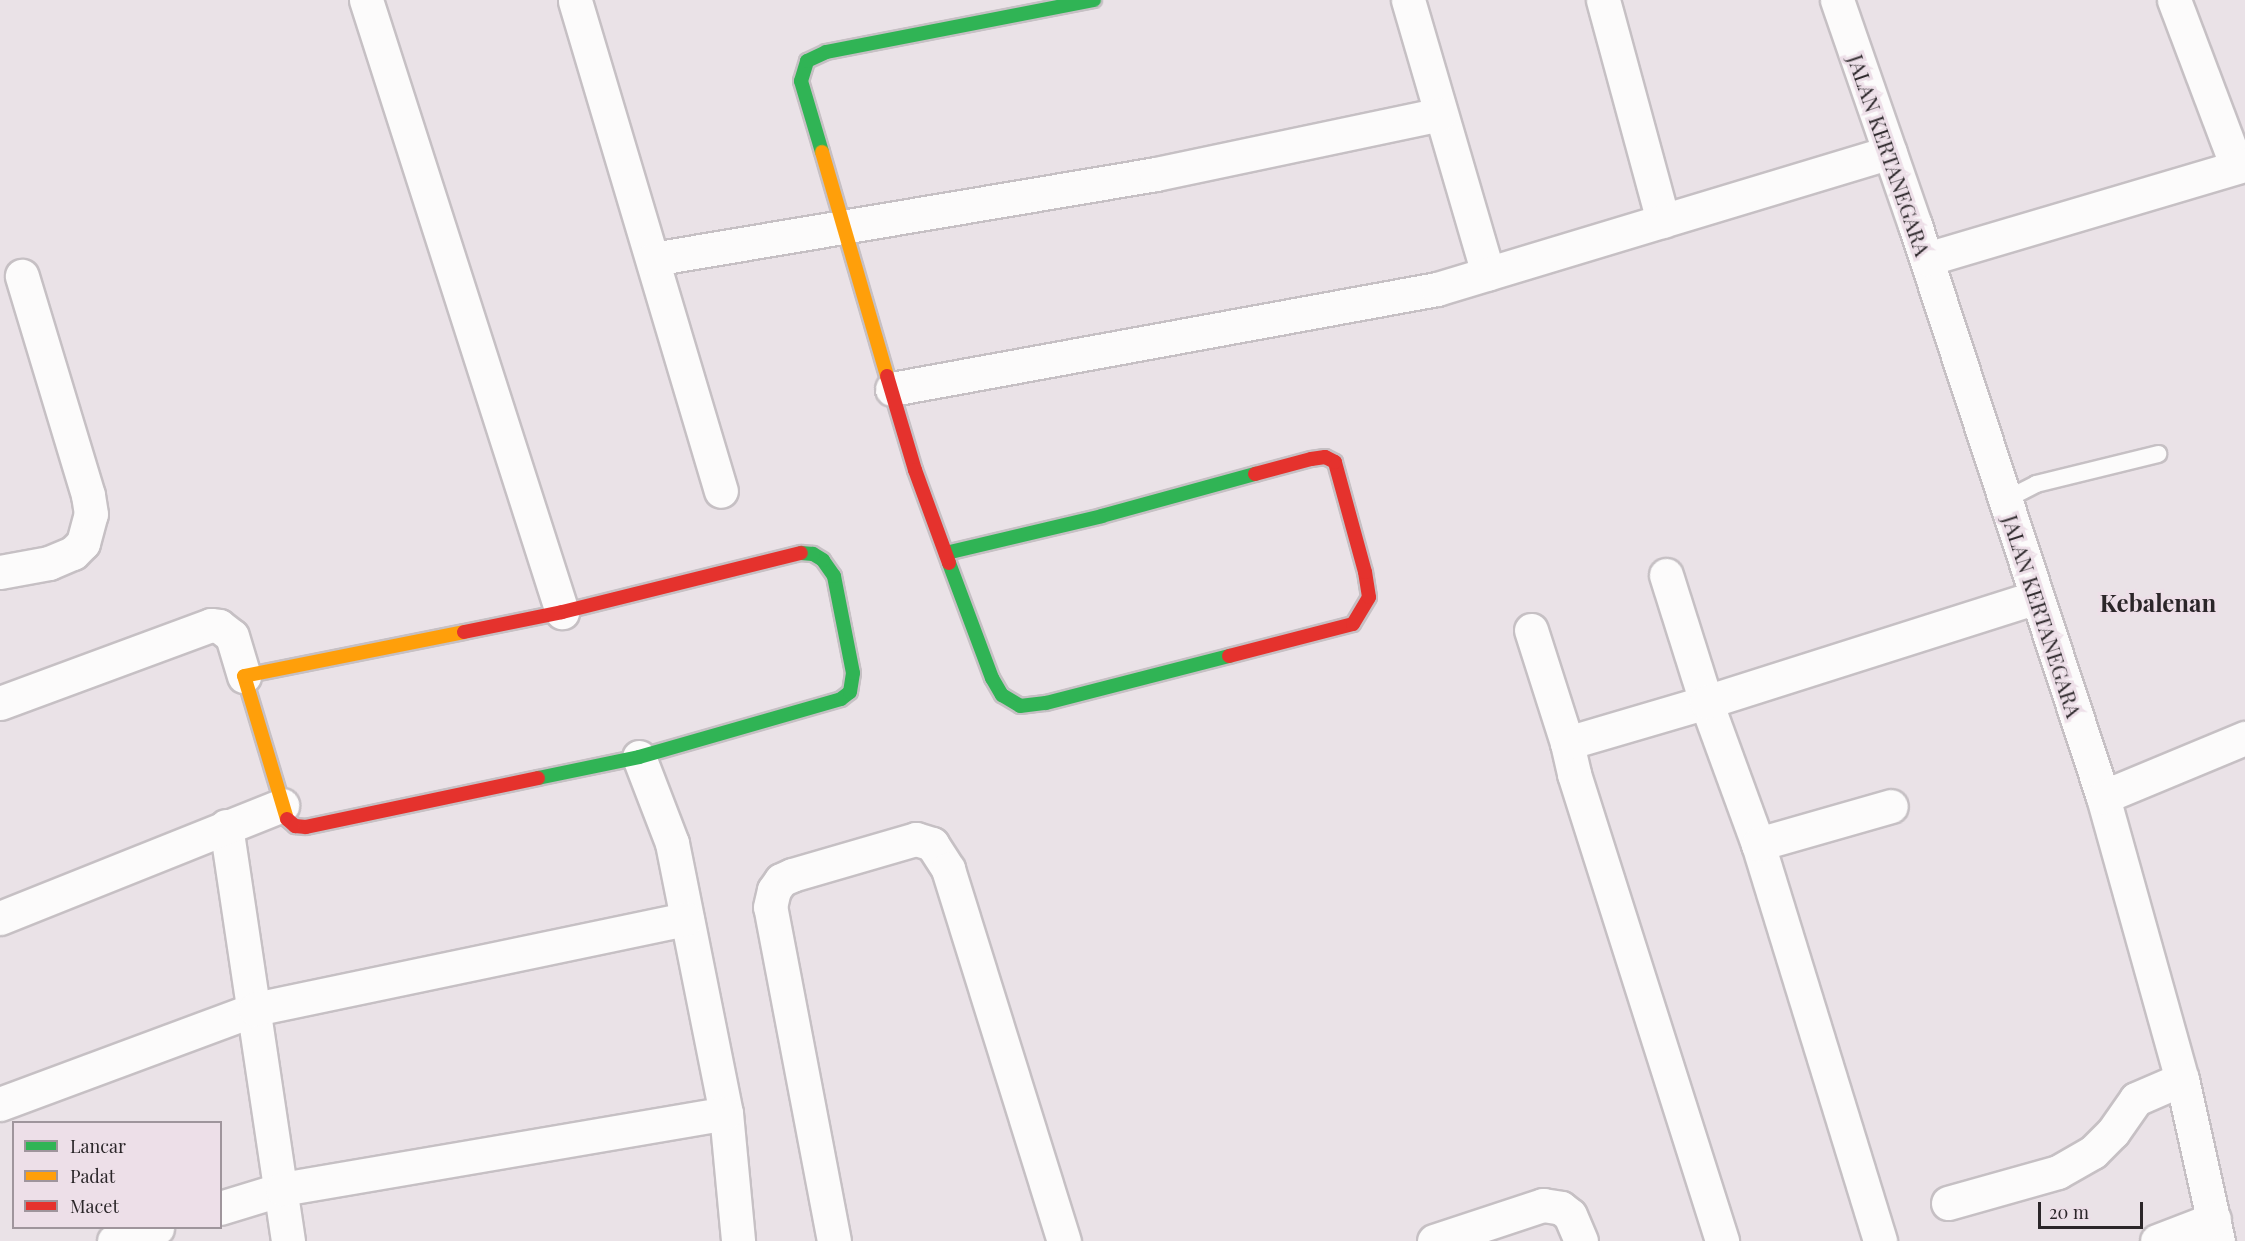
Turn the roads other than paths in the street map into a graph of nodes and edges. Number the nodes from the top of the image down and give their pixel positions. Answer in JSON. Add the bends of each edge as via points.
{"nodes":[{"id":1,"x":366,"y":0,"type":"edge"},
{"id":2,"x":1094,"y":0,"type":"edge"},
{"id":3,"x":1408,"y":0,"type":"edge"},
{"id":4,"x":1603,"y":0,"type":"edge"},
{"id":5,"x":1837,"y":0,"type":"edge"},
{"id":6,"x":2174,"y":0,"type":"edge"},
{"id":7,"x":575,"y":1,"type":"edge"},
{"id":8,"x":1440,"y":114,"type":"junction"},
{"id":9,"x":1890,"y":152,"type":"junction"},
{"id":10,"x":2241,"y":166,"type":"edge"},
{"id":11,"x":1663,"y":221,"type":"junction"},
{"id":12,"x":844,"y":225,"type":"junction"},
{"id":13,"x":653,"y":259,"type":"junction"},
{"id":14,"x":1926,"y":259,"type":"junction"},
{"id":15,"x":1488,"y":274,"type":"junction"},
{"id":16,"x":22,"y":276,"type":"dead end"},
{"id":17,"x":892,"y":388,"type":"junction"},
{"id":18,"x":2158,"y":454,"type":"dead end"},
{"id":19,"x":720,"y":491,"type":"dead end"},
{"id":20,"x":2005,"y":500,"type":"junction"},
{"id":21,"x":946,"y":553,"type":"junction"},
{"id":22,"x":0,"y":572,"type":"edge"},
{"id":23,"x":1666,"y":575,"type":"dead end"},
{"id":24,"x":2037,"y":597,"type":"junction"},
{"id":25,"x":562,"y":612,"type":"junction"},
{"id":26,"x":1531,"y":630,"type":"dead end"},
{"id":27,"x":244,"y":676,"type":"junction"},
{"id":28,"x":1706,"y":702,"type":"junction"},
{"id":29,"x":0,"y":703,"type":"edge"},
{"id":30,"x":2245,"y":738,"type":"edge"},
{"id":31,"x":1567,"y":742,"type":"junction"},
{"id":32,"x":639,"y":757,"type":"junction"},
{"id":33,"x":2103,"y":797,"type":"junction"},
{"id":34,"x":282,"y":805,"type":"junction"},
{"id":35,"x":1892,"y":806,"type":"dead end"},
{"id":36,"x":226,"y":826,"type":"junction"},
{"id":37,"x":1758,"y":844,"type":"junction"},
{"id":38,"x":0,"y":918,"type":"edge"},
{"id":39,"x":687,"y":919,"type":"junction"},
{"id":40,"x":255,"y":1009,"type":"junction"},
{"id":41,"x":2182,"y":1079,"type":"junction"},
{"id":42,"x":0,"y":1104,"type":"edge"},
{"id":43,"x":726,"y":1113,"type":"junction"},
{"id":44,"x":282,"y":1189,"type":"junction"},
{"id":45,"x":1948,"y":1203,"type":"dead end"},
{"id":46,"x":222,"y":1207,"type":"edge"},
{"id":47,"x":151,"y":1229,"type":"edge"},
{"id":48,"x":2216,"y":1230,"type":"edge"},
{"id":49,"x":114,"y":1241,"type":"edge"},
{"id":50,"x":288,"y":1241,"type":"edge"},
{"id":51,"x":738,"y":1241,"type":"edge"},
{"id":52,"x":834,"y":1241,"type":"edge"},
{"id":53,"x":1064,"y":1241,"type":"edge"},
{"id":54,"x":1434,"y":1241,"type":"edge"},
{"id":55,"x":1581,"y":1241,"type":"edge"},
{"id":56,"x":1722,"y":1241,"type":"edge"},
{"id":57,"x":1880,"y":1241,"type":"edge"},
{"id":58,"x":2157,"y":1241,"type":"edge"}],
"edges":[{"from":1,"to":25,"type":"street"},
{"from":2,"to":12,"type":"street","via":[[826,52],[807,61],[801,81]]},
{"from":3,"to":8,"type":"street"},
{"from":4,"to":11,"type":"street"},
{"from":5,"to":9,"type":"street","name":"JALAN KERTANEGARA"},
{"from":6,"to":10,"type":"street"},
{"from":7,"to":13,"type":"street"},
{"from":8,"to":12,"type":"street","via":[[1156,174]]},
{"from":8,"to":15,"type":"street"},
{"from":9,"to":11,"type":"street"},
{"from":9,"to":14,"type":"street","name":"JALAN KERTANEGARA"},
{"from":10,"to":14,"type":"street"},
{"from":11,"to":15,"type":"street"},
{"from":12,"to":13,"type":"street"},
{"from":12,"to":17,"type":"street"},
{"from":13,"to":19,"type":"street"},
{"from":14,"to":20,"type":"street","name":"JALAN KERTANEGARA"},
{"from":15,"to":17,"type":"street","via":[[1437,290]]},
{"from":16,"to":22,"type":"street","via":[[91,514],[83,543],[73,553],[49,563]]},
{"from":17,"to":21,"type":"street","via":[[915,470]]},
{"from":18,"to":20,"type":"lane","via":[[2036,484]]},
{"from":20,"to":24,"type":"street","name":"JALAN KERTANEGARA"},
{"from":21,"to":21,"type":"street","via":[[1325,457],[1335,462],[1339,471],[1369,597],[1353,624],[1046,703],[1020,706],[1002,695],[992,678]]},
{"from":23,"to":28,"type":"street"},
{"from":24,"to":28,"type":"street"},
{"from":24,"to":33,"type":"street","name":"JALAN KERTANEGARA"},
{"from":25,"to":27,"type":"street"},
{"from":25,"to":32,"type":"street","via":[[801,554],[813,554],[823,560],[834,576],[853,673],[850,692],[832,702]]},
{"from":26,"to":31,"type":"street"},
{"from":27,"to":29,"type":"street","via":[[232,636],[211,625]]},
{"from":27,"to":34,"type":"street"},
{"from":28,"to":31,"type":"street"},
{"from":28,"to":37,"type":"street"},
{"from":30,"to":33,"type":"street"},
{"from":31,"to":56,"type":"street"},
{"from":32,"to":34,"type":"street","via":[[306,827],[289,821]]},
{"from":32,"to":39,"type":"street","via":[[672,843]]},
{"from":33,"to":41,"type":"street","name":"JALAN KERTANEGARA"},
{"from":34,"to":36,"type":"street"},
{"from":35,"to":37,"type":"street"},
{"from":36,"to":38,"type":"street"},
{"from":36,"to":40,"type":"street"},
{"from":37,"to":57,"type":"street"},
{"from":39,"to":40,"type":"street"},
{"from":39,"to":43,"type":"street"},
{"from":40,"to":42,"type":"street"},
{"from":40,"to":44,"type":"street"},
{"from":41,"to":45,"type":"street","via":[[2136,1099],[2093,1152],[2058,1172]]},
{"from":41,"to":48,"type":"street","name":"JALAN KERTANEGARA"},
{"from":43,"to":44,"type":"street"},
{"from":43,"to":51,"type":"street"},
{"from":44,"to":46,"type":"street"},
{"from":44,"to":50,"type":"street"},
{"from":47,"to":49,"type":"street"},
{"from":48,"to":58,"type":"street"},
{"from":52,"to":53,"type":"street","via":[[770,907],[774,890],[792,874],[916,839],[932,844],[948,869]]},
{"from":54,"to":55,"type":"street","via":[[1543,1205],[1561,1208],[1570,1215]]}]}
